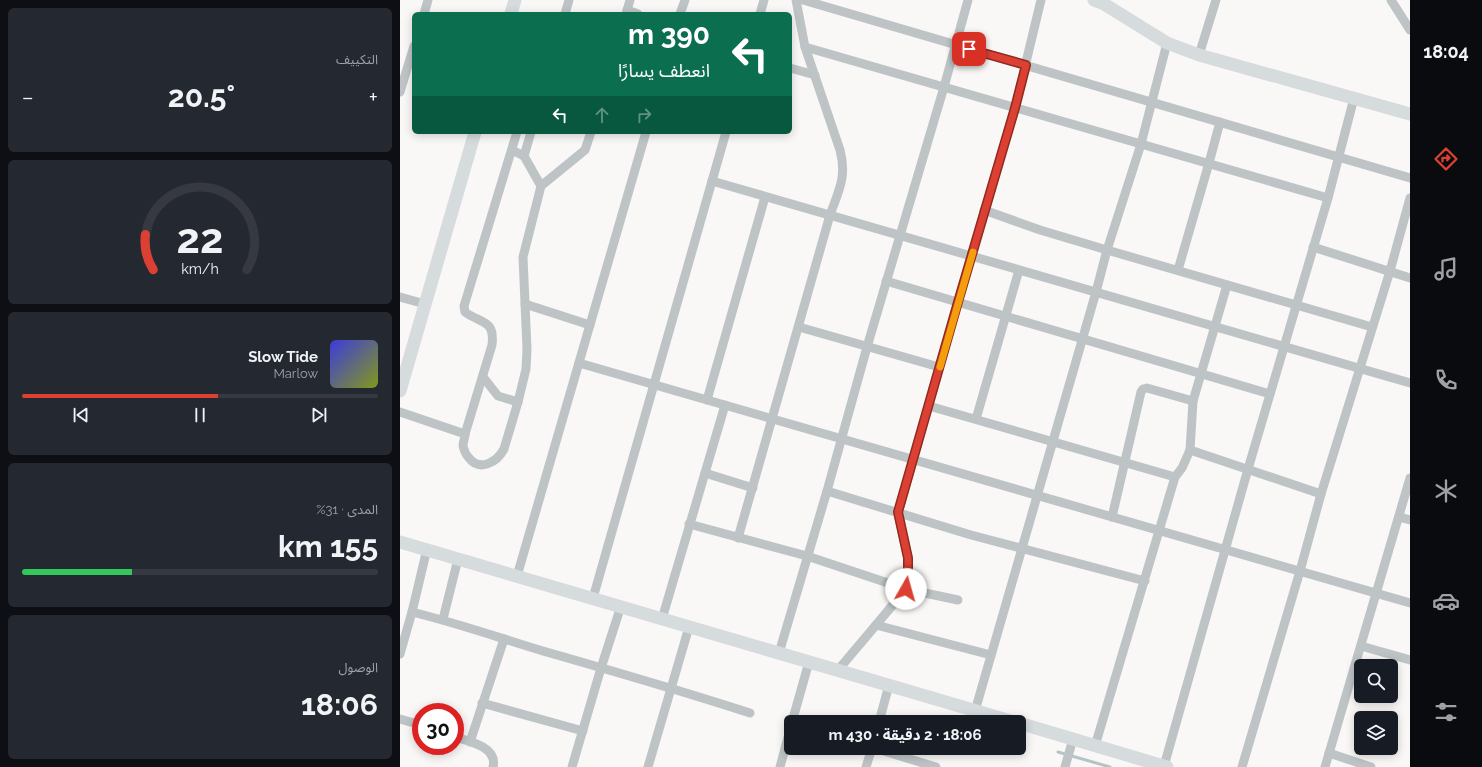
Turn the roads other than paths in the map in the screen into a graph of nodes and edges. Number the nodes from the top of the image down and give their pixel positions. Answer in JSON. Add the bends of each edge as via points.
{"nodes":[{"id":1,"x":428,"y":0,"type":"edge"},
{"id":2,"x":515,"y":0,"type":"edge"},
{"id":3,"x":569,"y":0,"type":"edge"},
{"id":4,"x":630,"y":0,"type":"edge"},
{"id":5,"x":684,"y":0,"type":"edge"},
{"id":6,"x":764,"y":0,"type":"edge"},
{"id":7,"x":796,"y":0,"type":"edge"},
{"id":8,"x":803,"y":0,"type":"edge"},
{"id":9,"x":968,"y":0,"type":"edge"},
{"id":10,"x":1041,"y":0,"type":"edge"},
{"id":11,"x":1094,"y":0,"type":"edge"},
{"id":12,"x":1216,"y":0,"type":"edge"},
{"id":13,"x":1391,"y":0,"type":"edge"},
{"id":14,"x":425,"y":12,"type":"edge"},
{"id":15,"x":512,"y":12,"type":"edge"},
{"id":16,"x":566,"y":12,"type":"edge"},
{"id":17,"x":626,"y":12,"type":"edge"},
{"id":18,"x":681,"y":12,"type":"edge"},
{"id":19,"x":761,"y":12,"type":"edge"},
{"id":20,"x":1410,"y":30,"type":"edge"},
{"id":21,"x":1167,"y":43,"type":"junction"},
{"id":22,"x":955,"y":44,"type":"junction"},
{"id":23,"x":805,"y":47,"type":"junction"},
{"id":24,"x":412,"y":52,"type":"edge"},
{"id":25,"x":1199,"y":55,"type":"junction"},
{"id":26,"x":1026,"y":65,"type":"junction"},
{"id":27,"x":792,"y":69,"type":"edge"},
{"id":28,"x":815,"y":75,"type":"junction"},
{"id":29,"x":944,"y":87,"type":"junction"},
{"id":30,"x":400,"y":89,"type":"edge"},
{"id":31,"x":1354,"y":98,"type":"junction"},
{"id":32,"x":1151,"y":102,"type":"junction"},
{"id":33,"x":1015,"y":108,"type":"junction"},
{"id":34,"x":1410,"y":114,"type":"edge"},
{"id":35,"x":1220,"y":122,"type":"junction"},
{"id":36,"x":475,"y":134,"type":"edge"},
{"id":37,"x":516,"y":134,"type":"edge"},
{"id":38,"x":531,"y":134,"type":"edge"},
{"id":39,"x":590,"y":134,"type":"edge"},
{"id":40,"x":645,"y":134,"type":"edge"},
{"id":41,"x":725,"y":134,"type":"edge"},
{"id":42,"x":1141,"y":144,"type":"junction"},
{"id":43,"x":512,"y":150,"type":"junction"},
{"id":44,"x":524,"y":156,"type":"junction"},
{"id":45,"x":1338,"y":157,"type":"junction"},
{"id":46,"x":1209,"y":163,"type":"junction"},
{"id":47,"x":1410,"y":178,"type":"edge"},
{"id":48,"x":712,"y":181,"type":"junction"},
{"id":49,"x":541,"y":186,"type":"junction"},
{"id":50,"x":765,"y":197,"type":"junction"},
{"id":51,"x":1328,"y":198,"type":"junction"},
{"id":52,"x":1410,"y":198,"type":"edge"},
{"id":53,"x":984,"y":210,"type":"junction"},
{"id":54,"x":830,"y":215,"type":"junction"},
{"id":55,"x":900,"y":235,"type":"junction"},
{"id":56,"x":1313,"y":247,"type":"junction"},
{"id":57,"x":1107,"y":250,"type":"junction"},
{"id":58,"x":971,"y":256,"type":"junction"},
{"id":59,"x":1019,"y":270,"type":"junction"},
{"id":60,"x":1178,"y":270,"type":"junction"},
{"id":61,"x":1390,"y":271,"type":"junction"},
{"id":62,"x":1410,"y":278,"type":"edge"},
{"id":63,"x":886,"y":281,"type":"junction"},
{"id":64,"x":1227,"y":285,"type":"junction"},
{"id":65,"x":1096,"y":292,"type":"junction"},
{"id":66,"x":400,"y":297,"type":"edge"},
{"id":67,"x":958,"y":302,"type":"junction"},
{"id":68,"x":425,"y":304,"type":"junction"},
{"id":69,"x":525,"y":304,"type":"junction"},
{"id":70,"x":1296,"y":306,"type":"junction"},
{"id":71,"x":1005,"y":316,"type":"junction"},
{"id":72,"x":590,"y":325,"type":"junction"},
{"id":73,"x":1215,"y":326,"type":"junction"},
{"id":74,"x":799,"y":327,"type":"junction"},
{"id":75,"x":1372,"y":327,"type":"junction"},
{"id":76,"x":1082,"y":339,"type":"junction"},
{"id":77,"x":1284,"y":346,"type":"junction"},
{"id":78,"x":867,"y":347,"type":"junction"},
{"id":79,"x":579,"y":363,"type":"junction"},
{"id":80,"x":940,"y":367,"type":"junction"},
{"id":81,"x":1360,"y":368,"type":"junction"},
{"id":82,"x":1200,"y":373,"type":"junction"},
{"id":83,"x":483,"y":377,"type":"junction"},
{"id":84,"x":1410,"y":383,"type":"edge"},
{"id":85,"x":654,"y":384,"type":"junction"},
{"id":86,"x":400,"y":391,"type":"edge"},
{"id":87,"x":1270,"y":394,"type":"junction"},
{"id":88,"x":707,"y":400,"type":"junction"},
{"id":89,"x":1193,"y":401,"type":"junction"},
{"id":90,"x":518,"y":402,"type":"junction"},
{"id":91,"x":725,"y":405,"type":"junction"},
{"id":92,"x":929,"y":406,"type":"junction"},
{"id":93,"x":400,"y":412,"type":"edge"},
{"id":94,"x":772,"y":419,"type":"junction"},
{"id":95,"x":976,"y":419,"type":"junction"},
{"id":96,"x":465,"y":434,"type":"junction"},
{"id":97,"x":841,"y":438,"type":"junction"},
{"id":98,"x":1053,"y":442,"type":"junction"},
{"id":99,"x":1190,"y":450,"type":"junction"},
{"id":100,"x":914,"y":459,"type":"junction"},
{"id":101,"x":1124,"y":462,"type":"junction"},
{"id":102,"x":1248,"y":469,"type":"junction"},
{"id":103,"x":705,"y":473,"type":"junction"},
{"id":104,"x":1175,"y":477,"type":"junction"},
{"id":105,"x":1410,"y":478,"type":"edge"},
{"id":106,"x":753,"y":488,"type":"junction"},
{"id":107,"x":827,"y":491,"type":"junction"},
{"id":108,"x":1321,"y":494,"type":"junction"},
{"id":109,"x":1038,"y":495,"type":"junction"},
{"id":110,"x":898,"y":512,"type":"junction"},
{"id":111,"x":1398,"y":516,"type":"junction"},
{"id":112,"x":1112,"y":517,"type":"junction"},
{"id":113,"x":1410,"y":520,"type":"edge"},
{"id":114,"x":689,"y":524,"type":"junction"},
{"id":115,"x":1159,"y":530,"type":"junction"},
{"id":116,"x":738,"y":538,"type":"junction"},
{"id":117,"x":400,"y":542,"type":"edge"},
{"id":118,"x":1022,"y":548,"type":"junction"},
{"id":119,"x":427,"y":550,"type":"junction"},
{"id":120,"x":1226,"y":550,"type":"junction"},
{"id":121,"x":807,"y":556,"type":"junction"},
{"id":122,"x":458,"y":559,"type":"junction"},
{"id":123,"x":1300,"y":571,"type":"junction"},
{"id":124,"x":517,"y":576,"type":"junction"},
{"id":125,"x":1145,"y":581,"type":"junction"},
{"id":126,"x":906,"y":589,"type":"junction"},
{"id":127,"x":1376,"y":593,"type":"junction"},
{"id":128,"x":592,"y":598,"type":"junction"},
{"id":129,"x":958,"y":600,"type":"dead end"},
{"id":130,"x":1410,"y":603,"type":"edge"},
{"id":131,"x":621,"y":606,"type":"junction"},
{"id":132,"x":412,"y":612,"type":"junction"},
{"id":133,"x":662,"y":618,"type":"junction"},
{"id":134,"x":443,"y":619,"type":"junction"},
{"id":135,"x":876,"y":625,"type":"junction"},
{"id":136,"x":689,"y":627,"type":"junction"},
{"id":137,"x":504,"y":639,"type":"junction"},
{"id":138,"x":1361,"y":646,"type":"junction"},
{"id":139,"x":779,"y":653,"type":"junction"},
{"id":140,"x":400,"y":654,"type":"edge"},
{"id":141,"x":991,"y":655,"type":"junction"},
{"id":142,"x":1410,"y":660,"type":"edge"},
{"id":143,"x":809,"y":662,"type":"junction"},
{"id":144,"x":601,"y":668,"type":"junction"},
{"id":145,"x":838,"y":670,"type":"junction"},
{"id":146,"x":889,"y":685,"type":"junction"},
{"id":147,"x":671,"y":689,"type":"junction"},
{"id":148,"x":482,"y":703,"type":"junction"},
{"id":149,"x":976,"y":711,"type":"junction"},
{"id":150,"x":750,"y":713,"type":"dead end"},
{"id":151,"x":795,"y":715,"type":"edge"},
{"id":152,"x":881,"y":715,"type":"edge"},
{"id":153,"x":990,"y":715,"type":"edge"},
{"id":154,"x":400,"y":718,"type":"edge"},
{"id":155,"x":412,"y":723,"type":"edge"},
{"id":156,"x":1026,"y":725,"type":"edge"},
{"id":157,"x":583,"y":731,"type":"junction"},
{"id":158,"x":1073,"y":739,"type":"junction"},
{"id":159,"x":464,"y":740,"type":"edge"},
{"id":160,"x":470,"y":742,"type":"junction"},
{"id":161,"x":1095,"y":746,"type":"junction"},
{"id":162,"x":784,"y":753,"type":"edge"},
{"id":163,"x":1329,"y":753,"type":"junction"},
{"id":164,"x":870,"y":755,"type":"edge"},
{"id":165,"x":896,"y":755,"type":"edge"},
{"id":166,"x":1165,"y":766,"type":"edge"},
{"id":167,"x":493,"y":767,"type":"edge"},
{"id":168,"x":572,"y":767,"type":"edge"},
{"id":169,"x":648,"y":767,"type":"edge"},
{"id":170,"x":780,"y":767,"type":"edge"},
{"id":171,"x":866,"y":767,"type":"edge"},
{"id":172,"x":936,"y":767,"type":"edge"},
{"id":173,"x":1065,"y":767,"type":"edge"},
{"id":174,"x":1242,"y":767,"type":"edge"},
{"id":175,"x":1325,"y":767,"type":"edge"},
{"id":176,"x":1371,"y":767,"type":"edge"}],
"edges":[{"from":1,"to":14,"type":"street"},
{"from":2,"to":15,"type":"street"},
{"from":3,"to":16,"type":"street"},
{"from":4,"to":17,"type":"street"},
{"from":5,"to":18,"type":"street"},
{"from":6,"to":19,"type":"street"},
{"from":7,"to":23,"type":"street"},
{"from":8,"to":22,"type":"street"},
{"from":9,"to":22,"type":"street"},
{"from":10,"to":26,"type":"street"},
{"from":11,"to":21,"type":"street"},
{"from":12,"to":25,"type":"street"},
{"from":13,"to":20,"type":"street"},
{"from":21,"to":25,"type":"street"},
{"from":21,"to":32,"type":"street"},
{"from":22,"to":26,"type":"street"},
{"from":22,"to":29,"type":"street"},
{"from":23,"to":28,"type":"street"},
{"from":23,"to":29,"type":"street"},
{"from":24,"to":30,"type":"street"},
{"from":25,"to":31,"type":"street"},
{"from":26,"to":32,"type":"street"},
{"from":26,"to":33,"type":"street"},
{"from":27,"to":28,"type":"street"},
{"from":28,"to":54,"type":"street","via":[[843,162],[843,176]]},
{"from":29,"to":33,"type":"street"},
{"from":29,"to":55,"type":"street"},
{"from":31,"to":34,"type":"street"},
{"from":31,"to":45,"type":"street"},
{"from":32,"to":35,"type":"street"},
{"from":32,"to":42,"type":"street"},
{"from":33,"to":42,"type":"street"},
{"from":33,"to":53,"type":"street"},
{"from":35,"to":45,"type":"street"},
{"from":35,"to":46,"type":"street"},
{"from":36,"to":68,"type":"street"},
{"from":37,"to":43,"type":"street"},
{"from":38,"to":44,"type":"street"},
{"from":39,"to":49,"type":"street","via":[[585,150]]},
{"from":40,"to":72,"type":"street"},
{"from":41,"to":48,"type":"street"},
{"from":42,"to":46,"type":"street"},
{"from":42,"to":57,"type":"street"},
{"from":43,"to":44,"type":"street"},
{"from":43,"to":83,"type":"street","via":[[464,306],[465,312],[485,322],[494,334]]},
{"from":44,"to":49,"type":"street"},
{"from":45,"to":47,"type":"street"},
{"from":45,"to":51,"type":"street"},
{"from":46,"to":51,"type":"street"},
{"from":46,"to":60,"type":"street"},
{"from":48,"to":50,"type":"street"},
{"from":48,"to":85,"type":"street"},
{"from":49,"to":69,"type":"street","via":[[522,257]]},
{"from":50,"to":54,"type":"street"},
{"from":50,"to":88,"type":"street"},
{"from":51,"to":56,"type":"street"},
{"from":52,"to":61,"type":"street"},
{"from":53,"to":57,"type":"street"},
{"from":53,"to":58,"type":"street"},
{"from":54,"to":55,"type":"street"},
{"from":54,"to":74,"type":"street"},
{"from":55,"to":58,"type":"street"},
{"from":55,"to":63,"type":"street"},
{"from":56,"to":61,"type":"street"},
{"from":56,"to":70,"type":"street"},
{"from":57,"to":60,"type":"street"},
{"from":57,"to":65,"type":"street"},
{"from":58,"to":59,"type":"street"},
{"from":58,"to":67,"type":"street"},
{"from":59,"to":65,"type":"street"},
{"from":59,"to":71,"type":"street"},
{"from":60,"to":64,"type":"street"},
{"from":61,"to":62,"type":"street"},
{"from":61,"to":75,"type":"street"},
{"from":63,"to":67,"type":"street"},
{"from":63,"to":78,"type":"street"},
{"from":64,"to":70,"type":"street"},
{"from":64,"to":73,"type":"street"},
{"from":65,"to":73,"type":"street"},
{"from":65,"to":76,"type":"street"},
{"from":66,"to":68,"type":"street"},
{"from":67,"to":71,"type":"street"},
{"from":67,"to":80,"type":"street"},
{"from":68,"to":86,"type":"street"},
{"from":69,"to":72,"type":"street"},
{"from":69,"to":90,"type":"street","via":[[527,360]]},
{"from":70,"to":75,"type":"street"},
{"from":70,"to":77,"type":"street"},
{"from":71,"to":76,"type":"street"},
{"from":71,"to":95,"type":"street"},
{"from":72,"to":79,"type":"street"},
{"from":73,"to":77,"type":"street"},
{"from":73,"to":82,"type":"street"},
{"from":74,"to":78,"type":"street"},
{"from":74,"to":94,"type":"street"},
{"from":75,"to":81,"type":"street"},
{"from":76,"to":82,"type":"street"},
{"from":76,"to":98,"type":"street"},
{"from":77,"to":81,"type":"street"},
{"from":77,"to":87,"type":"street"},
{"from":78,"to":80,"type":"street"},
{"from":78,"to":97,"type":"street"},
{"from":79,"to":85,"type":"street"},
{"from":79,"to":124,"type":"street"},
{"from":80,"to":92,"type":"street"},
{"from":81,"to":84,"type":"street"},
{"from":81,"to":108,"type":"street"},
{"from":82,"to":87,"type":"street"},
{"from":82,"to":89,"type":"street"},
{"from":83,"to":90,"type":"street","via":[[498,396]]},
{"from":83,"to":96,"type":"street"},
{"from":85,"to":88,"type":"street"},
{"from":85,"to":128,"type":"street"},
{"from":87,"to":102,"type":"street"},
{"from":88,"to":91,"type":"street"},
{"from":89,"to":99,"type":"street"},
{"from":89,"to":101,"type":"street","via":[[1143,388]]},
{"from":90,"to":96,"type":"street","via":[[504,449],[501,456],[495,460],[485,465],[472,461],[463,447]]},
{"from":91,"to":94,"type":"street"},
{"from":91,"to":103,"type":"street"},
{"from":92,"to":95,"type":"street"},
{"from":92,"to":100,"type":"street"},
{"from":93,"to":96,"type":"street"},
{"from":94,"to":97,"type":"street"},
{"from":94,"to":106,"type":"street"},
{"from":95,"to":98,"type":"street"},
{"from":97,"to":100,"type":"street"},
{"from":97,"to":107,"type":"street"},
{"from":98,"to":101,"type":"street"},
{"from":98,"to":109,"type":"street"},
{"from":99,"to":102,"type":"street"},
{"from":99,"to":104,"type":"street"},
{"from":100,"to":109,"type":"street"},
{"from":100,"to":110,"type":"street"},
{"from":101,"to":104,"type":"street"},
{"from":101,"to":112,"type":"street"},
{"from":102,"to":108,"type":"street"},
{"from":102,"to":120,"type":"street"},
{"from":103,"to":106,"type":"street"},
{"from":103,"to":114,"type":"street"},
{"from":104,"to":115,"type":"street"},
{"from":105,"to":111,"type":"street"},
{"from":106,"to":116,"type":"street"},
{"from":107,"to":110,"type":"street"},
{"from":107,"to":121,"type":"street"},
{"from":108,"to":123,"type":"street"},
{"from":109,"to":112,"type":"street"},
{"from":109,"to":118,"type":"street"},
{"from":110,"to":118,"type":"street"},
{"from":110,"to":126,"type":"street","via":[[908,558]]},
{"from":111,"to":113,"type":"street"},
{"from":111,"to":127,"type":"street"},
{"from":112,"to":115,"type":"street"},
{"from":114,"to":116,"type":"street"},
{"from":114,"to":133,"type":"street"},
{"from":115,"to":120,"type":"street"},
{"from":115,"to":125,"type":"street"},
{"from":116,"to":121,"type":"street"},
{"from":117,"to":119,"type":"street"},
{"from":118,"to":125,"type":"street"},
{"from":118,"to":141,"type":"street"},
{"from":119,"to":122,"type":"street"},
{"from":119,"to":132,"type":"street"},
{"from":120,"to":123,"type":"street"},
{"from":120,"to":166,"type":"street"},
{"from":121,"to":126,"type":"street"},
{"from":121,"to":139,"type":"street"},
{"from":122,"to":124,"type":"street"},
{"from":122,"to":134,"type":"street"},
{"from":123,"to":127,"type":"street"},
{"from":123,"to":174,"type":"street"},
{"from":124,"to":128,"type":"street"},
{"from":125,"to":161,"type":"street"},
{"from":126,"to":129,"type":"street"},
{"from":126,"to":135,"type":"street"},
{"from":127,"to":130,"type":"street"},
{"from":127,"to":138,"type":"street"},
{"from":128,"to":131,"type":"street"},
{"from":131,"to":133,"type":"street"},
{"from":131,"to":144,"type":"street"},
{"from":132,"to":134,"type":"street"},
{"from":132,"to":140,"type":"street"},
{"from":133,"to":136,"type":"street"},
{"from":134,"to":137,"type":"street"},
{"from":135,"to":141,"type":"street"},
{"from":135,"to":145,"type":"street"},
{"from":136,"to":139,"type":"street"},
{"from":136,"to":147,"type":"street"},
{"from":137,"to":144,"type":"street"},
{"from":137,"to":148,"type":"street"},
{"from":138,"to":142,"type":"street"},
{"from":138,"to":163,"type":"street"},
{"from":139,"to":143,"type":"street"},
{"from":141,"to":149,"type":"street"},
{"from":143,"to":145,"type":"street"},
{"from":143,"to":151,"type":"street"},
{"from":144,"to":147,"type":"street"},
{"from":144,"to":157,"type":"street"},
{"from":145,"to":146,"type":"street"},
{"from":146,"to":149,"type":"street"},
{"from":146,"to":152,"type":"street"},
{"from":147,"to":150,"type":"street"},
{"from":147,"to":169,"type":"street"},
{"from":148,"to":157,"type":"street"},
{"from":148,"to":160,"type":"street"},
{"from":149,"to":153,"type":"street"},
{"from":154,"to":155,"type":"street"},
{"from":156,"to":158,"type":"street"},
{"from":157,"to":168,"type":"street"},
{"from":158,"to":161,"type":"street"},
{"from":158,"to":173,"type":"street"},
{"from":159,"to":160,"type":"street"},
{"from":160,"to":167,"type":"street","via":[[492,754]]},
{"from":161,"to":166,"type":"street"},
{"from":162,"to":170,"type":"street"},
{"from":163,"to":175,"type":"street"},
{"from":163,"to":176,"type":"street"},
{"from":164,"to":171,"type":"street"},
{"from":165,"to":172,"type":"street"}]}
